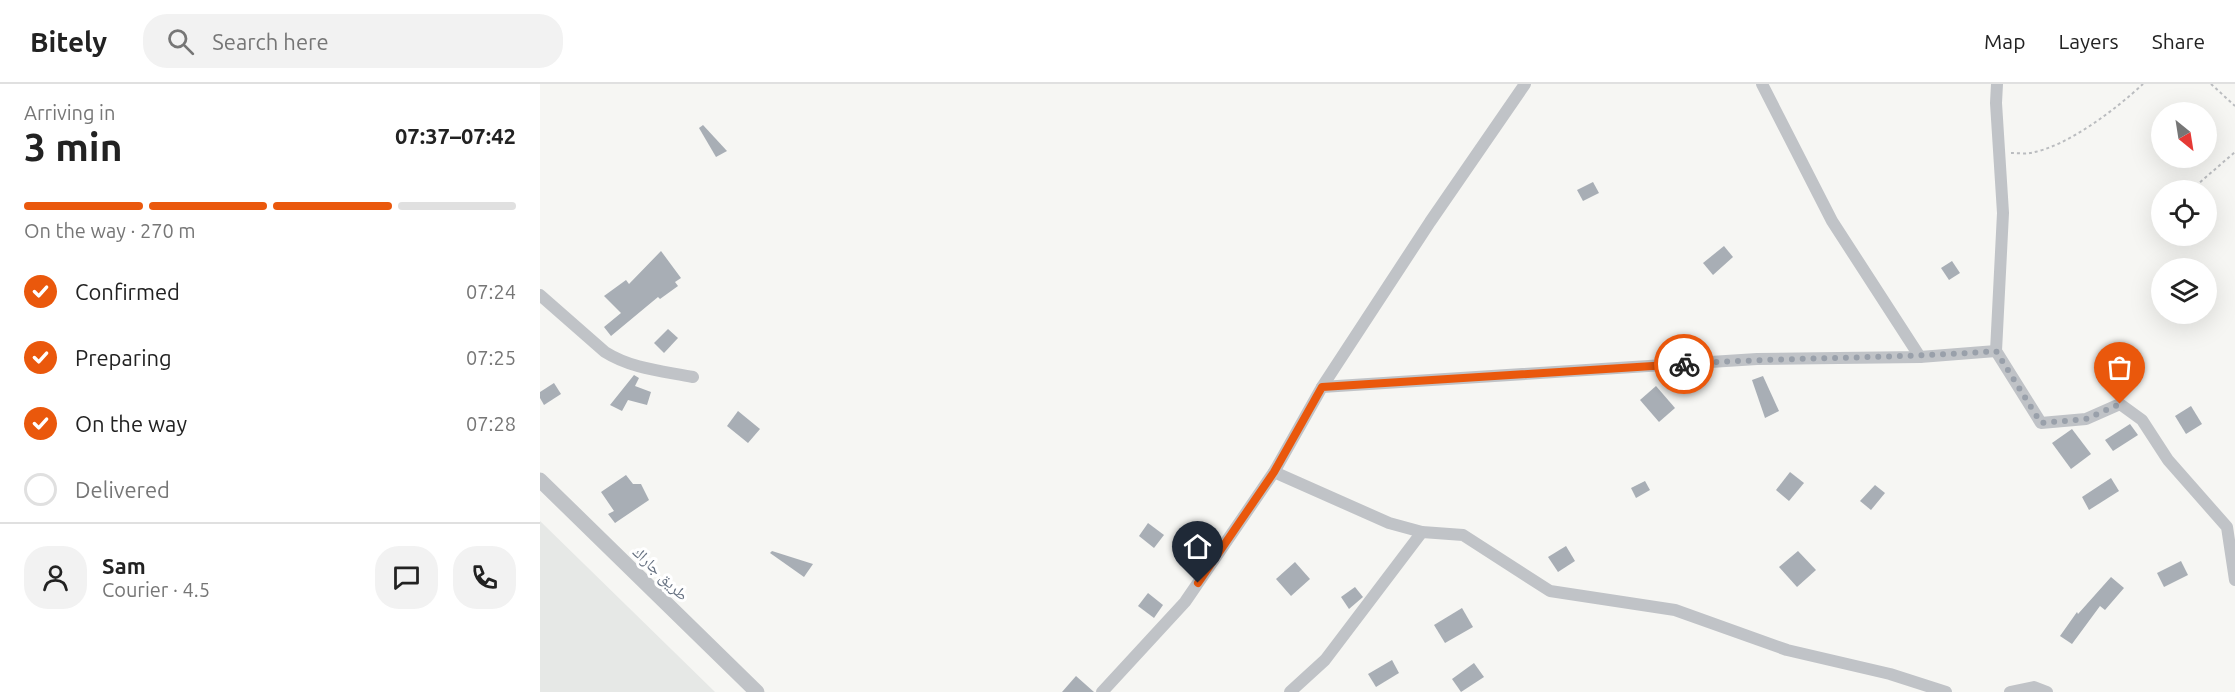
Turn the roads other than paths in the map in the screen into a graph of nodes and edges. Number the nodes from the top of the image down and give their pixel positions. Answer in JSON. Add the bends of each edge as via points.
{"nodes":[{"id":1,"x":1525,"y":84,"type":"edge"},
{"id":2,"x":1762,"y":84,"type":"edge"},
{"id":3,"x":1997,"y":84,"type":"edge"},
{"id":4,"x":540,"y":295,"type":"edge"},
{"id":5,"x":1996,"y":351,"type":"junction"},
{"id":6,"x":1920,"y":357,"type":"junction"},
{"id":7,"x":693,"y":377,"type":"dead end"},
{"id":8,"x":1322,"y":387,"type":"junction"},
{"id":9,"x":1274,"y":472,"type":"junction"},
{"id":10,"x":540,"y":480,"type":"edge"},
{"id":11,"x":1422,"y":532,"type":"junction"},
{"id":12,"x":2235,"y":580,"type":"edge"},
{"id":13,"x":757,"y":692,"type":"edge"},
{"id":14,"x":1102,"y":692,"type":"edge"},
{"id":15,"x":1290,"y":692,"type":"edge"},
{"id":16,"x":1946,"y":692,"type":"edge"},
{"id":17,"x":2010,"y":692,"type":"edge"},
{"id":18,"x":2047,"y":692,"type":"edge"}],
"edges":[{"from":1,"to":8,"type":"street"},
{"from":2,"to":6,"type":"street","via":[[1832,221]]},
{"from":3,"to":5,"type":"street","via":[[2002,213]]},
{"from":4,"to":7,"type":"street","via":[[616,359],[640,368]]},
{"from":5,"to":6,"type":"street"},
{"from":5,"to":12,"type":"street","via":[[2041,423],[2086,419],[2120,404],[2142,420],[2168,460],[2227,527]]},
{"from":6,"to":8,"type":"street","via":[[1757,359]]},
{"from":8,"to":9,"type":"street"},
{"from":9,"to":11,"type":"street","via":[[1389,523]]},
{"from":9,"to":14,"type":"street","via":[[1185,602]]},
{"from":10,"to":13,"type":"street","name":"طريق جاراك"},
{"from":11,"to":15,"type":"street","via":[[1325,660]]},
{"from":11,"to":16,"type":"street","via":[[1463,536],[1550,591],[1675,610],[1787,650],[1890,674]]},
{"from":17,"to":18,"type":"street","via":[[2034,687]]}]}
